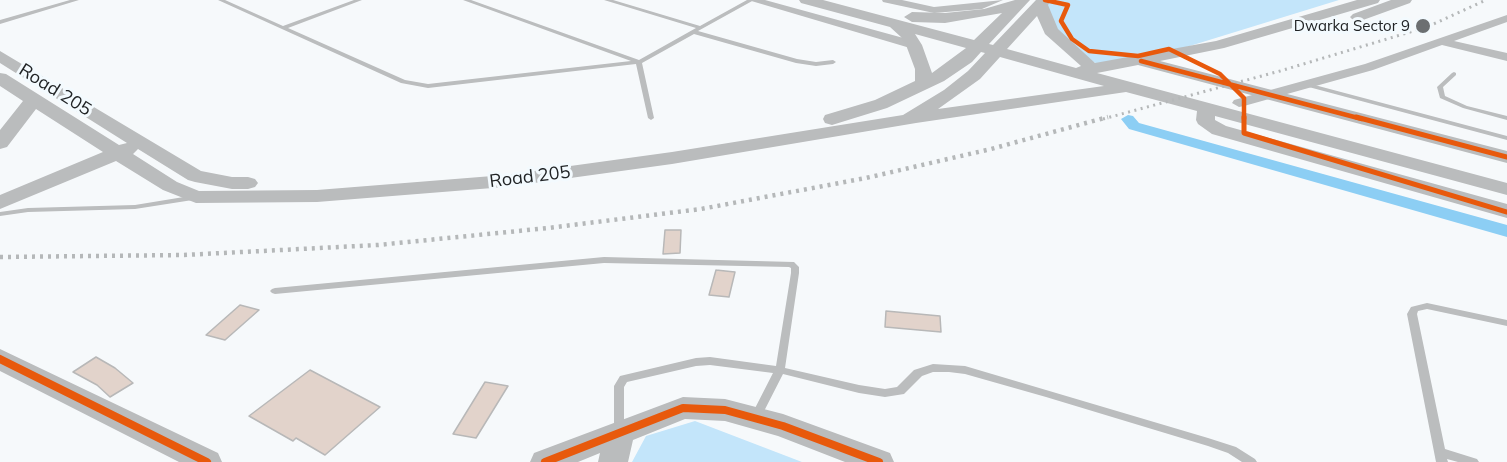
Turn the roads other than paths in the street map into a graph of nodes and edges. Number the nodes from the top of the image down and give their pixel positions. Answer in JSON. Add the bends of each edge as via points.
{"nodes":[{"id":1,"x":76,"y":0,"type":"edge"},
{"id":2,"x":221,"y":0,"type":"edge"},
{"id":3,"x":358,"y":0,"type":"edge"},
{"id":4,"x":467,"y":0,"type":"edge"},
{"id":5,"x":607,"y":0,"type":"edge"},
{"id":6,"x":752,"y":0,"type":"edge"},
{"id":7,"x":806,"y":0,"type":"edge"},
{"id":8,"x":848,"y":0,"type":"edge"},
{"id":9,"x":887,"y":0,"type":"edge"},
{"id":10,"x":998,"y":0,"type":"edge"},
{"id":11,"x":1373,"y":0,"type":"edge"},
{"id":12,"x":1405,"y":0,"type":"edge"},
{"id":13,"x":1031,"y":2,"type":"edge"},
{"id":14,"x":912,"y":17,"type":"junction"},
{"id":15,"x":1507,"y":18,"type":"edge"},
{"id":16,"x":0,"y":22,"type":"edge"},
{"id":17,"x":894,"y":24,"type":"junction"},
{"id":18,"x":285,"y":27,"type":"junction"},
{"id":19,"x":698,"y":30,"type":"junction"},
{"id":20,"x":1442,"y":42,"type":"junction"},
{"id":21,"x":991,"y":44,"type":"junction"},
{"id":22,"x":914,"y":45,"type":"junction"},
{"id":23,"x":0,"y":56,"type":"edge"},
{"id":24,"x":1507,"y":57,"type":"edge"},
{"id":25,"x":639,"y":62,"type":"junction"},
{"id":26,"x":833,"y":62,"type":"dead end"},
{"id":27,"x":1088,"y":68,"type":"junction"},
{"id":28,"x":1162,"y":68,"type":"junction"},
{"id":29,"x":1134,"y":74,"type":"junction"},
{"id":30,"x":1454,"y":74,"type":"dead end"},
{"id":31,"x":0,"y":78,"type":"edge"},
{"id":32,"x":924,"y":84,"type":"junction"},
{"id":33,"x":1307,"y":85,"type":"junction"},
{"id":34,"x":1266,"y":96,"type":"junction"},
{"id":35,"x":33,"y":100,"type":"junction"},
{"id":36,"x":1239,"y":102,"type":"junction"},
{"id":37,"x":1207,"y":108,"type":"junction"},
{"id":38,"x":651,"y":118,"type":"dead end"},
{"id":39,"x":1507,"y":118,"type":"edge"},
{"id":40,"x":908,"y":120,"type":"junction"},
{"id":41,"x":1507,"y":138,"type":"edge"},
{"id":42,"x":0,"y":143,"type":"edge"},
{"id":43,"x":141,"y":143,"type":"junction"},
{"id":44,"x":118,"y":153,"type":"junction"},
{"id":45,"x":1507,"y":157,"type":"edge"},
{"id":46,"x":1507,"y":173,"type":"edge"},
{"id":47,"x":1507,"y":189,"type":"edge"},
{"id":48,"x":196,"y":197,"type":"junction"},
{"id":49,"x":0,"y":203,"type":"edge"},
{"id":50,"x":1507,"y":211,"type":"edge"},
{"id":51,"x":0,"y":214,"type":"edge"},
{"id":52,"x":275,"y":291,"type":"dead end"},
{"id":53,"x":1507,"y":323,"type":"edge"},
{"id":54,"x":0,"y":359,"type":"edge"},
{"id":55,"x":780,"y":370,"type":"junction"},
{"id":56,"x":755,"y":418,"type":"junction"},
{"id":57,"x":616,"y":448,"type":"edge"},
{"id":58,"x":1441,"y":457,"type":"edge"},
{"id":59,"x":200,"y":461,"type":"edge"},
{"id":60,"x":545,"y":462,"type":"edge"},
{"id":61,"x":879,"y":462,"type":"edge"},
{"id":62,"x":1251,"y":462,"type":"edge"},
{"id":63,"x":1473,"y":462,"type":"edge"}],
"edges":[{"from":1,"to":16,"type":"lane"},
{"from":2,"to":18,"type":"lane"},
{"from":3,"to":18,"type":"lane"},
{"from":4,"to":25,"type":"lane"},
{"from":5,"to":19,"type":"lane"},
{"from":6,"to":19,"type":"lane"},
{"from":6,"to":22,"type":"street"},
{"from":7,"to":17,"type":"main road"},
{"from":8,"to":14,"type":"main road"},
{"from":9,"to":10,"type":"street","via":[[934,10],[981,6]]},
{"from":11,"to":29,"type":"main road"},
{"from":12,"to":28,"type":"main road","via":[[1309,32]]},
{"from":13,"to":14,"type":"main road","via":[[945,18]]},
{"from":13,"to":21,"type":"main road","name":"Road 205"},
{"from":13,"to":27,"type":"main road","via":[[1051,31]]},
{"from":14,"to":21,"type":"main road"},
{"from":15,"to":20,"type":"street"},
{"from":17,"to":21,"type":"main road"},
{"from":17,"to":22,"type":"main road"},
{"from":18,"to":25,"type":"lane","via":[[411,84],[441,85]]},
{"from":19,"to":25,"type":"lane"},
{"from":19,"to":26,"type":"lane","via":[[796,61]]},
{"from":20,"to":24,"type":"street"},
{"from":20,"to":33,"type":"street"},
{"from":21,"to":27,"type":"main road"},
{"from":21,"to":32,"type":"main road","name":"Road 205"},
{"from":21,"to":40,"type":"main road","name":"Road 205","via":[[974,75]]},
{"from":22,"to":32,"type":"main road"},
{"from":23,"to":43,"type":"main road","name":"Road 205"},
{"from":25,"to":38,"type":"lane"},
{"from":27,"to":29,"type":"main road"},
{"from":27,"to":29,"type":"main road"},
{"from":28,"to":29,"type":"main road"},
{"from":28,"to":34,"type":"main road"},
{"from":29,"to":36,"type":"main road"},
{"from":29,"to":37,"type":"main road"},
{"from":29,"to":40,"type":"main road"},
{"from":30,"to":39,"type":"lane","via":[[1440,87],[1442,96],[1465,107]]},
{"from":31,"to":35,"type":"main road","name":"Road 205"},
{"from":32,"to":43,"type":"main road","name":"Road 205","via":[[872,107],[826,120],[506,165],[326,182],[232,183],[195,176]]},
{"from":33,"to":34,"type":"street"},
{"from":33,"to":41,"type":"lane"},
{"from":34,"to":36,"type":"street"},
{"from":34,"to":45,"type":"main road"},
{"from":35,"to":42,"type":"main road"},
{"from":35,"to":44,"type":"main road","name":"Road 205"},
{"from":36,"to":46,"type":"main road"},
{"from":37,"to":47,"type":"main road"},
{"from":37,"to":50,"type":"main road","via":[[1204,120],[1220,130]]},
{"from":40,"to":48,"type":"main road","name":"Road 205","via":[[505,181],[317,196]]},
{"from":43,"to":44,"type":"main road"},
{"from":44,"to":48,"type":"main road","name":"Road 205","via":[[170,186]]},
{"from":44,"to":49,"type":"main road"},
{"from":48,"to":51,"type":"lane","via":[[135,207]]},
{"from":52,"to":55,"type":"lane","via":[[604,260],[791,264],[795,273]]},
{"from":53,"to":58,"type":"lane","via":[[1427,306],[1414,309],[1415,332]]},
{"from":54,"to":59,"type":"main road"},
{"from":55,"to":56,"type":"lane"},
{"from":55,"to":57,"type":"lane","via":[[703,362],[624,379],[619,386]]},
{"from":55,"to":62,"type":"lane","via":[[885,393],[900,391],[918,373],[933,368],[965,370],[1224,447]]},
{"from":56,"to":57,"type":"main road","via":[[725,410],[683,408]]},
{"from":56,"to":61,"type":"main road"},
{"from":57,"to":60,"type":"main road"},
{"from":58,"to":63,"type":"lane"}]}
